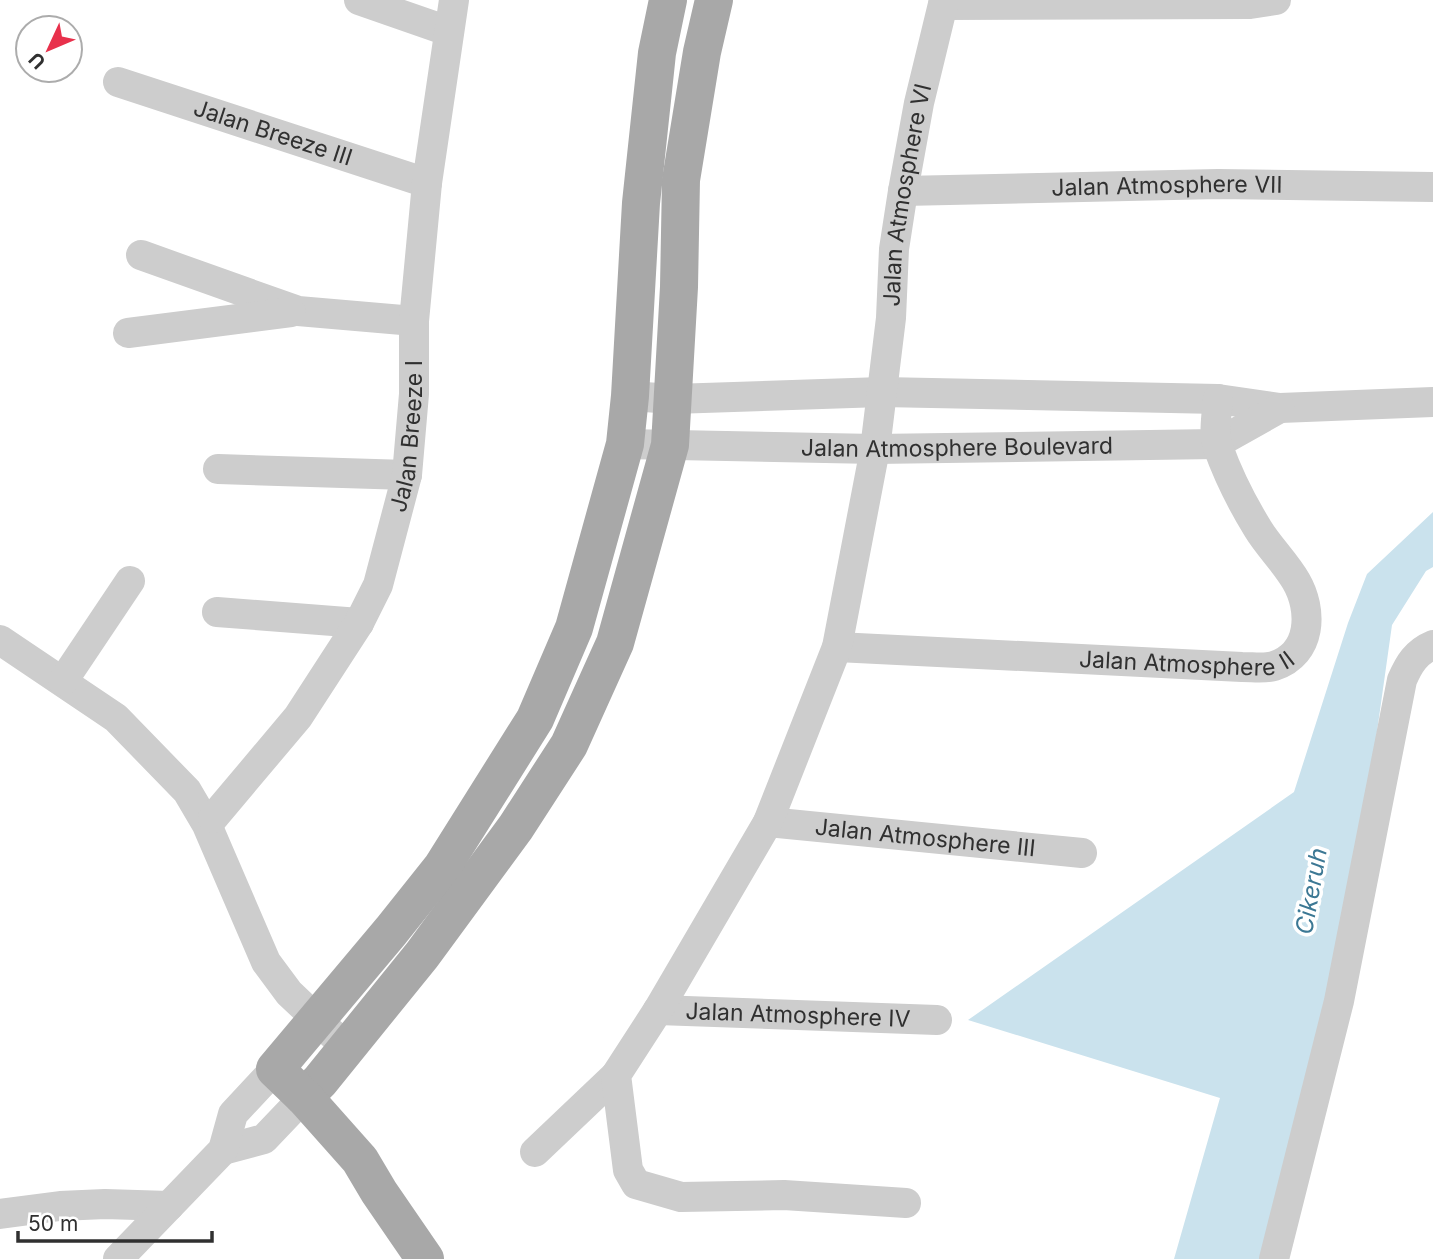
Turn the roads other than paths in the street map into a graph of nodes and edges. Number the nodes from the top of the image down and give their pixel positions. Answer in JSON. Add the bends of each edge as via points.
{"nodes":[{"id":1,"x":359,"y":0,"type":"edge"},
{"id":2,"x":454,"y":0,"type":"edge"},
{"id":3,"x":668,"y":0,"type":"edge"},
{"id":4,"x":714,"y":0,"type":"edge"},
{"id":5,"x":1276,"y":0,"type":"edge"},
{"id":6,"x":943,"y":2,"type":"edge"},
{"id":7,"x":448,"y":31,"type":"junction"},
{"id":8,"x":118,"y":82,"type":"dead end"},
{"id":9,"x":427,"y":183,"type":"junction"},
{"id":10,"x":1433,"y":187,"type":"edge"},
{"id":11,"x":903,"y":191,"type":"junction"},
{"id":12,"x":141,"y":256,"type":"dead end"},
{"id":13,"x":298,"y":311,"type":"junction"},
{"id":14,"x":414,"y":321,"type":"junction"},
{"id":15,"x":128,"y":333,"type":"dead end"},
{"id":16,"x":881,"y":392,"type":"junction"},
{"id":17,"x":630,"y":396,"type":"junction"},
{"id":18,"x":1218,"y":398,"type":"junction"},
{"id":19,"x":673,"y":399,"type":"junction"},
{"id":20,"x":1433,"y":402,"type":"edge"},
{"id":21,"x":1280,"y":408,"type":"junction"},
{"id":22,"x":625,"y":444,"type":"junction"},
{"id":23,"x":1216,"y":444,"type":"junction"},
{"id":24,"x":670,"y":445,"type":"junction"},
{"id":25,"x":875,"y":449,"type":"junction"},
{"id":26,"x":218,"y":469,"type":"dead end"},
{"id":27,"x":407,"y":475,"type":"junction"},
{"id":28,"x":130,"y":581,"type":"dead end"},
{"id":29,"x":217,"y":612,"type":"dead end"},
{"id":30,"x":359,"y":623,"type":"junction"},
{"id":31,"x":0,"y":640,"type":"edge"},
{"id":32,"x":1433,"y":645,"type":"edge"},
{"id":33,"x":837,"y":647,"type":"junction"},
{"id":34,"x":63,"y":681,"type":"junction"},
{"id":35,"x":213,"y":818,"type":"dead end"},
{"id":36,"x":768,"y":822,"type":"junction"},
{"id":37,"x":1082,"y":853,"type":"dead end"},
{"id":38,"x":658,"y":1010,"type":"junction"},
{"id":39,"x":316,"y":1017,"type":"junction"},
{"id":40,"x":937,"y":1020,"type":"dead end"},
{"id":41,"x":347,"y":1048,"type":"junction"},
{"id":42,"x":275,"y":1069,"type":"junction"},
{"id":43,"x":616,"y":1076,"type":"junction"},
{"id":44,"x":304,"y":1097,"type":"junction"},
{"id":45,"x":223,"y":1150,"type":"junction"},
{"id":46,"x":535,"y":1152,"type":"dead end"},
{"id":47,"x":906,"y":1203,"type":"dead end"},
{"id":48,"x":170,"y":1206,"type":"junction"},
{"id":49,"x":0,"y":1214,"type":"edge"},
{"id":50,"x":118,"y":1259,"type":"edge"},
{"id":51,"x":425,"y":1259,"type":"edge"},
{"id":52,"x":1274,"y":1259,"type":"edge"}],
"edges":[{"from":1,"to":7,"type":"street"},
{"from":2,"to":7,"type":"street","name":"Jalan Breeze I"},
{"from":3,"to":17,"type":"main road","via":[[657,52],[641,203]]},
{"from":4,"to":19,"type":"main road","via":[[681,180]]},
{"from":5,"to":6,"type":"street","via":[[1250,4]]},
{"from":6,"to":11,"type":"street","name":"Jalan Atmosphere VI"},
{"from":7,"to":9,"type":"street","name":"Jalan Breeze I"},
{"from":8,"to":9,"type":"street","name":"Jalan Breeze III"},
{"from":9,"to":14,"type":"street","name":"Jalan Breeze I"},
{"from":10,"to":11,"type":"street","name":"Jalan Atmosphere VII","via":[[1218,184]]},
{"from":11,"to":16,"type":"street","name":"Jalan Atmosphere VI"},
{"from":12,"to":13,"type":"street"},
{"from":13,"to":14,"type":"street"},
{"from":13,"to":15,"type":"street"},
{"from":14,"to":27,"type":"street","name":"Jalan Breeze I"},
{"from":16,"to":18,"type":"street","name":"Jalan Atmosphere Boulevard"},
{"from":16,"to":19,"type":"street","name":"Jalan Atmosphere Boulevard"},
{"from":16,"to":25,"type":"street","name":"Jalan Atmosphere VI"},
{"from":17,"to":19,"type":"street","name":"Jalan Atmosphere Boulevard"},
{"from":17,"to":22,"type":"main road"},
{"from":18,"to":21,"type":"street","name":"Jalan Atmosphere Boulevard"},
{"from":18,"to":23,"type":"street"},
{"from":19,"to":24,"type":"main road"},
{"from":20,"to":21,"type":"street","name":"Jalan Atmosphere Boulevard"},
{"from":21,"to":23,"type":"street","name":"Jalan Atmosphere Boulevard"},
{"from":22,"to":24,"type":"street","name":"Jalan Atmosphere Boulevard"},
{"from":22,"to":39,"type":"main road","via":[[575,628],[535,719],[442,867]]},
{"from":23,"to":25,"type":"street","name":"Jalan Atmosphere Boulevard"},
{"from":23,"to":33,"type":"street","name":"Jalan Atmosphere II","via":[[1246,510],[1296,580],[1307,604],[1304,641],[1282,663],[1242,667]]},
{"from":24,"to":25,"type":"street","name":"Jalan Atmosphere Boulevard"},
{"from":24,"to":41,"type":"main road","via":[[615,643],[569,745],[490,865]]},
{"from":25,"to":33,"type":"street","name":"Jalan Atmosphere VI"},
{"from":26,"to":27,"type":"street"},
{"from":27,"to":30,"type":"street","name":"Jalan Breeze I","via":[[378,585]]},
{"from":28,"to":34,"type":"street"},
{"from":29,"to":30,"type":"street"},
{"from":30,"to":35,"type":"street","name":"Jalan Breeze I","via":[[298,717]]},
{"from":31,"to":34,"type":"street"},
{"from":32,"to":52,"type":"street","via":[[1410,662],[1402,680],[1339,1001]]},
{"from":33,"to":36,"type":"street","name":"Jalan Atmosphere VI"},
{"from":34,"to":39,"type":"street","via":[[117,718],[187,791],[207,825],[266,962],[289,993]]},
{"from":36,"to":37,"type":"street","name":"Jalan Atmosphere III"},
{"from":36,"to":38,"type":"street","name":"Jalan Atmosphere VI"},
{"from":38,"to":40,"type":"street","name":"Jalan Atmosphere IV"},
{"from":38,"to":43,"type":"street","name":"Jalan Atmosphere VI"},
{"from":39,"to":41,"type":"street"},
{"from":39,"to":42,"type":"main road"},
{"from":41,"to":44,"type":"main road"},
{"from":42,"to":44,"type":"main road"},
{"from":42,"to":45,"type":"street","via":[[233,1114]]},
{"from":43,"to":46,"type":"street","name":"Jalan Atmosphere VI"},
{"from":43,"to":47,"type":"street","via":[[628,1170],[636,1184],[681,1197],[784,1195]]},
{"from":44,"to":45,"type":"street","via":[[264,1139]]},
{"from":44,"to":51,"type":"main road","via":[[360,1160]]},
{"from":45,"to":48,"type":"street"},
{"from":48,"to":49,"type":"street","via":[[105,1203]]},
{"from":48,"to":50,"type":"street"}]}
